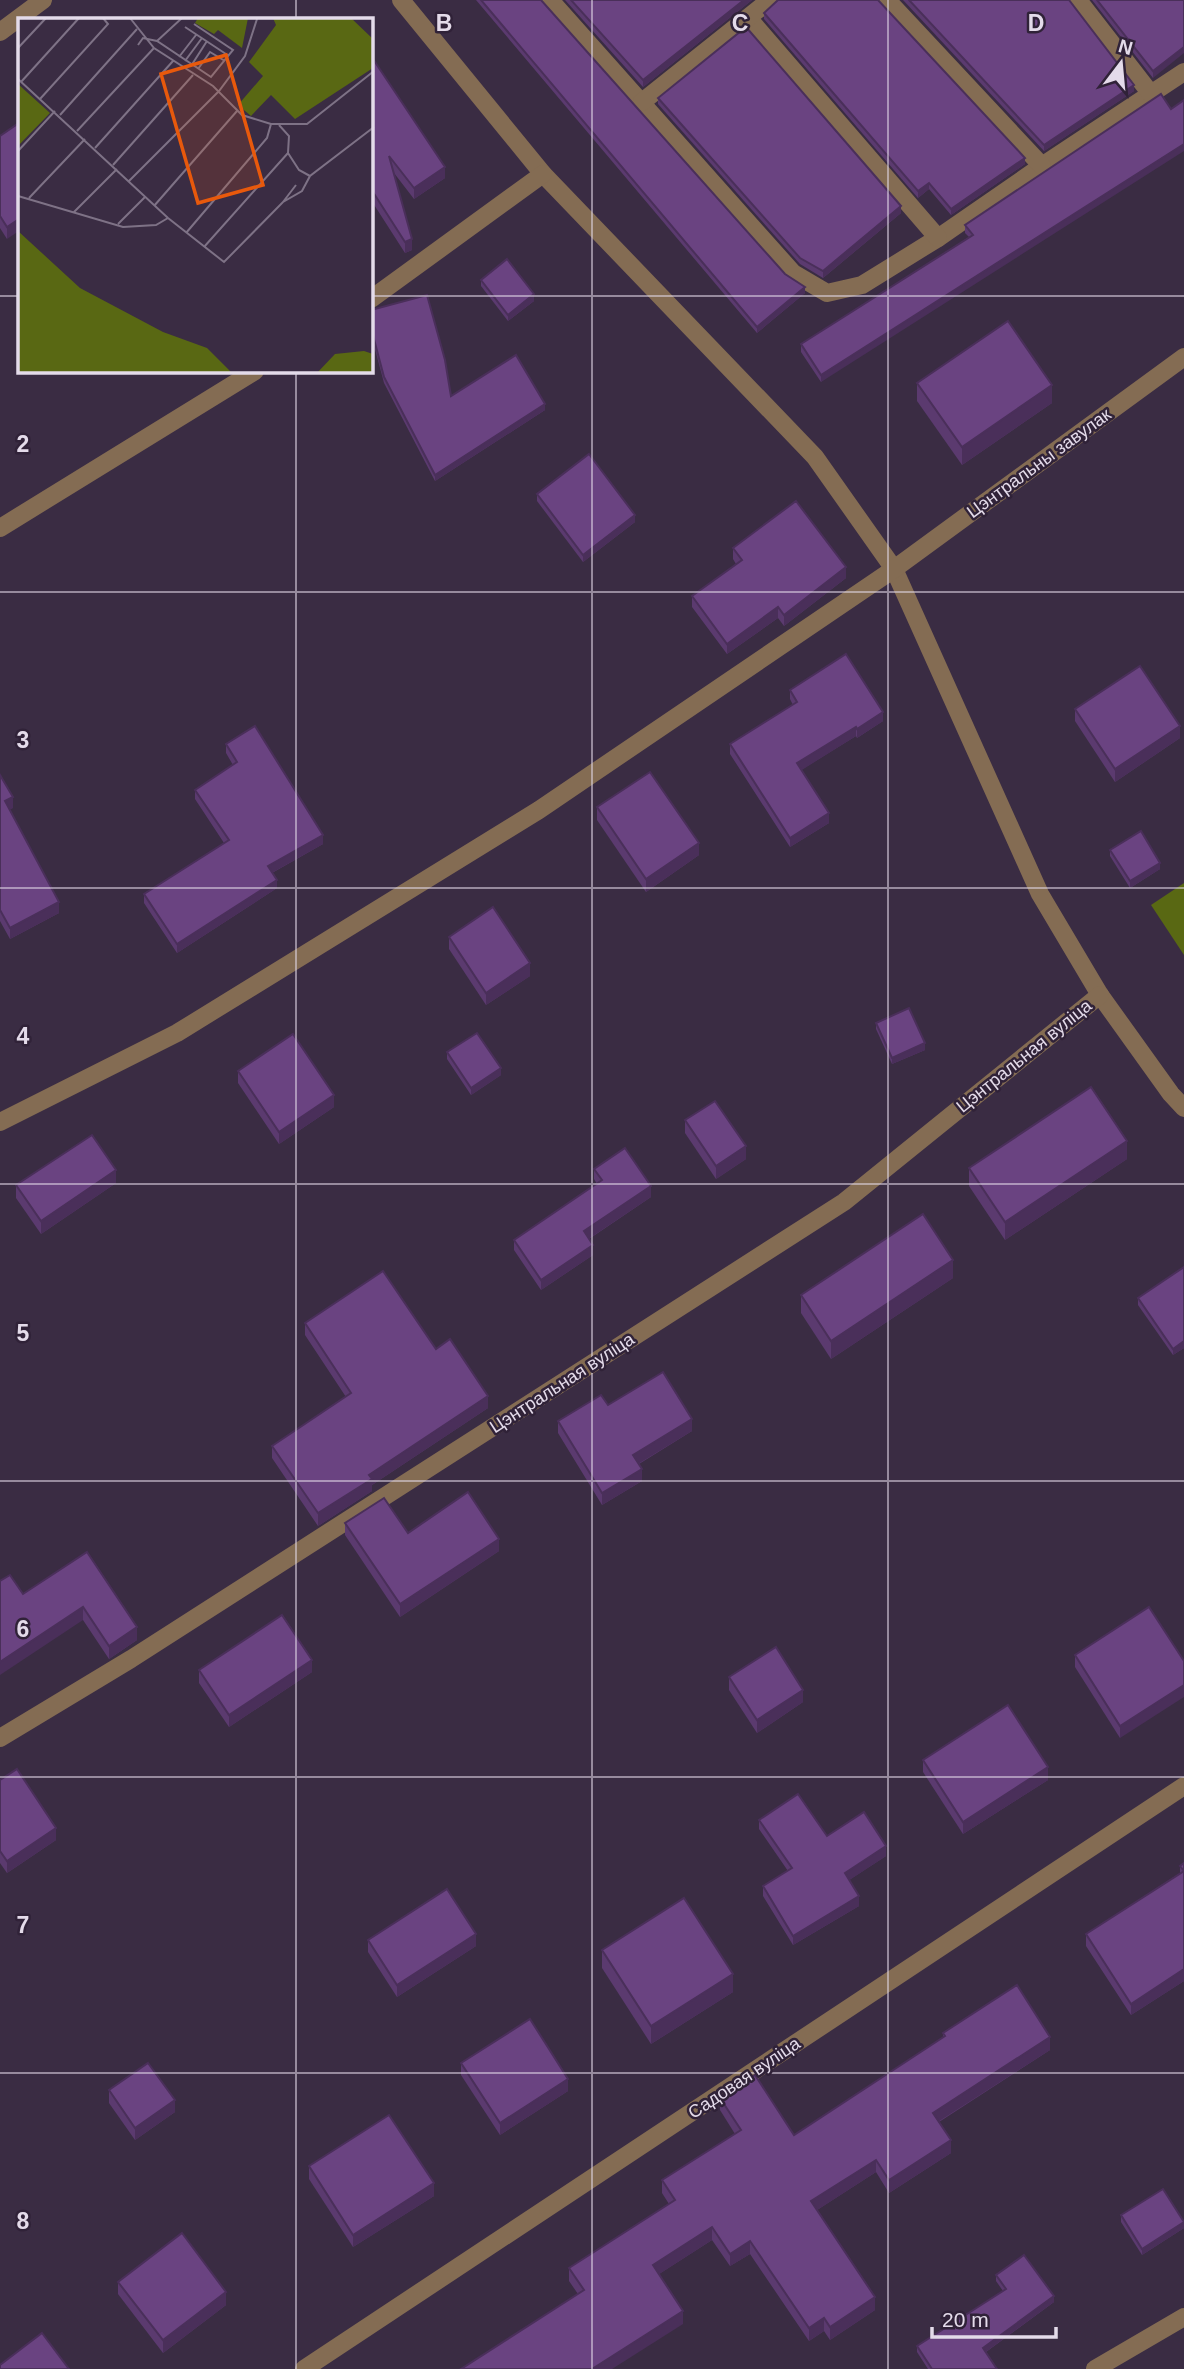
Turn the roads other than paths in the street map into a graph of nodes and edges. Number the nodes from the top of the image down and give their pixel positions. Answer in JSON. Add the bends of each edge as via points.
{"nodes":[{"id":1,"x":43,"y":0,"type":"edge"},
{"id":2,"x":401,"y":0,"type":"edge"},
{"id":3,"x":770,"y":0,"type":"edge"},
{"id":4,"x":887,"y":0,"type":"edge"},
{"id":5,"x":1078,"y":0,"type":"edge"},
{"id":6,"x":558,"y":3,"type":"edge"},
{"id":7,"x":19,"y":18,"type":"edge"},
{"id":8,"x":18,"y":19,"type":"edge"},
{"id":9,"x":749,"y":19,"type":"junction"},
{"id":10,"x":0,"y":32,"type":"edge"},
{"id":11,"x":1184,"y":72,"type":"edge"},
{"id":12,"x":1151,"y":94,"type":"junction"},
{"id":13,"x":642,"y":102,"type":"junction"},
{"id":14,"x":1042,"y":166,"type":"junction"},
{"id":15,"x":543,"y":174,"type":"junction"},
{"id":16,"x":938,"y":238,"type":"junction"},
{"id":17,"x":373,"y":298,"type":"edge"},
{"id":18,"x":1184,"y":357,"type":"edge"},
{"id":19,"x":252,"y":373,"type":"edge"},
{"id":20,"x":0,"y":528,"type":"edge"},
{"id":21,"x":894,"y":569,"type":"junction"},
{"id":22,"x":1101,"y":995,"type":"junction"},
{"id":23,"x":1184,"y":1108,"type":"edge"},
{"id":24,"x":0,"y":1122,"type":"edge"},
{"id":25,"x":0,"y":1738,"type":"edge"},
{"id":26,"x":1184,"y":1786,"type":"edge"},
{"id":27,"x":1184,"y":2317,"type":"edge"},
{"id":28,"x":304,"y":2369,"type":"edge"},
{"id":29,"x":1095,"y":2369,"type":"edge"}],
"edges":[{"from":1,"to":7,"type":"street"},
{"from":2,"to":15,"type":"street"},
{"from":3,"to":9,"type":"street"},
{"from":4,"to":14,"type":"street"},
{"from":5,"to":12,"type":"street"},
{"from":6,"to":13,"type":"street"},
{"from":8,"to":10,"type":"street"},
{"from":9,"to":13,"type":"street"},
{"from":9,"to":16,"type":"street"},
{"from":11,"to":12,"type":"street"},
{"from":12,"to":14,"type":"street"},
{"from":13,"to":16,"type":"street","via":[[793,273],[827,293],[862,285]]},
{"from":14,"to":16,"type":"street"},
{"from":15,"to":17,"type":"street"},
{"from":15,"to":21,"type":"street","via":[[815,457]]},
{"from":18,"to":21,"type":"street","name":"Цэнтральны завулак"},
{"from":19,"to":20,"type":"street"},
{"from":21,"to":22,"type":"street","via":[[1040,894]]},
{"from":21,"to":24,"type":"street","name":"Цэнтральны завулак","via":[[539,810],[177,1033]]},
{"from":22,"to":23,"type":"street"},
{"from":22,"to":25,"type":"street","name":"Цэнтральная вуліца","via":[[844,1202]]},
{"from":26,"to":28,"type":"street","name":"Садовая вуліца"},
{"from":27,"to":29,"type":"street"}]}
